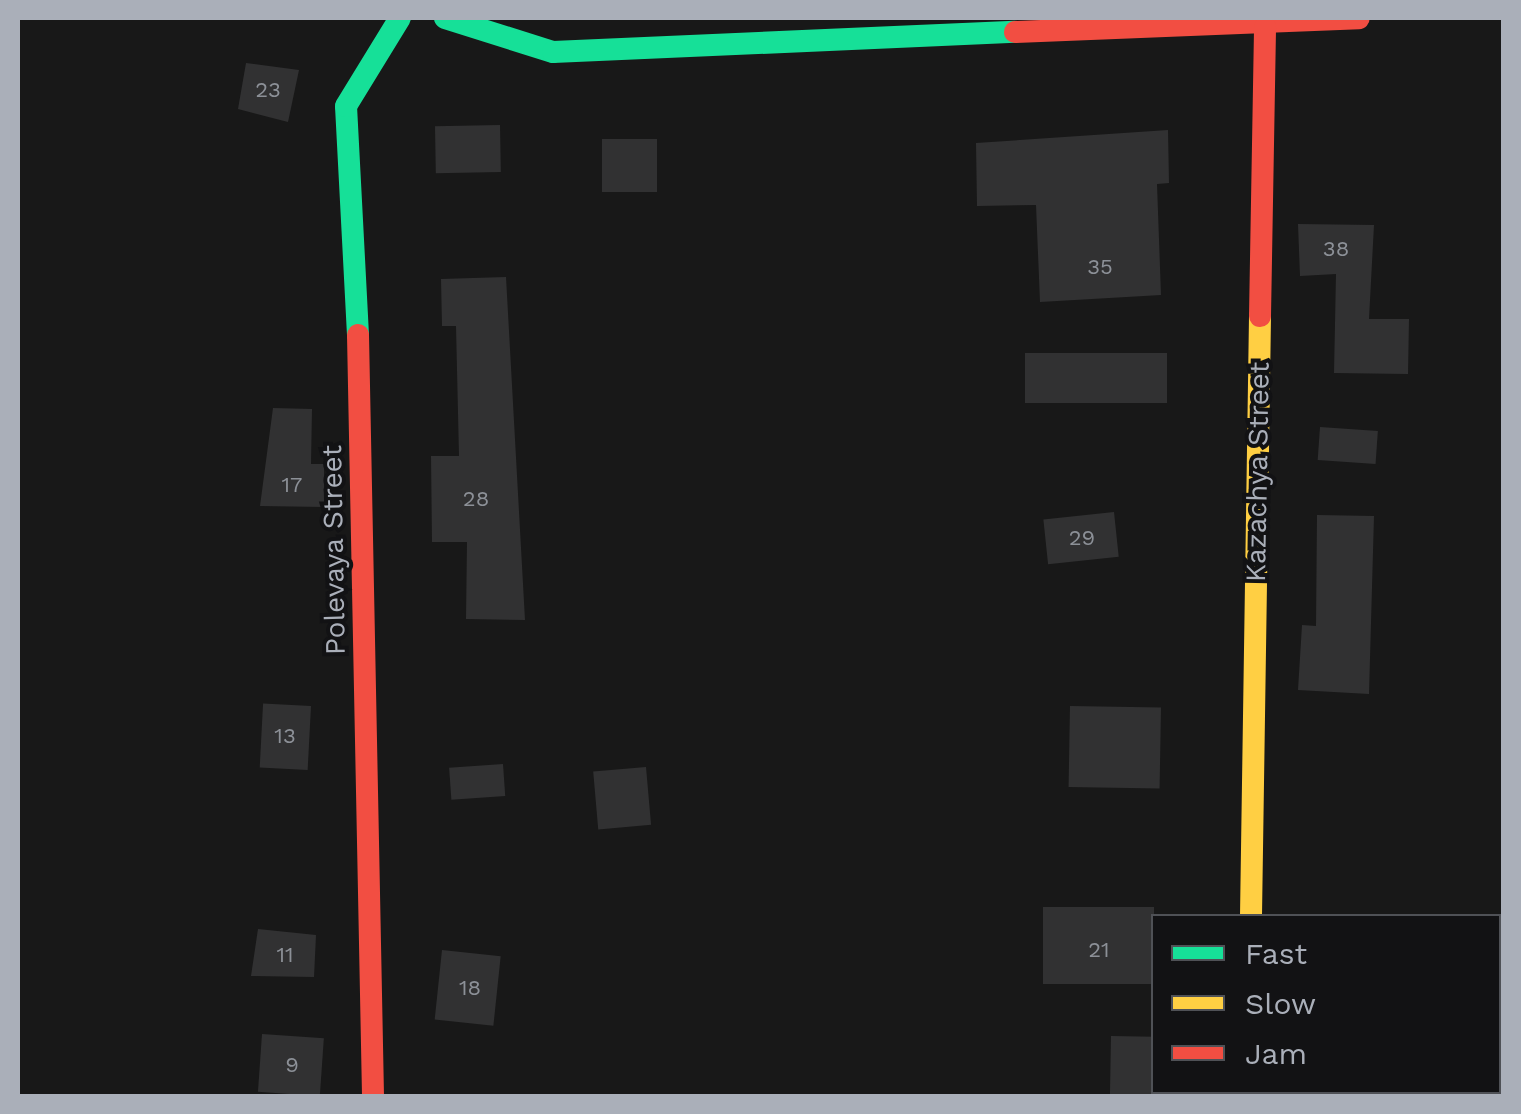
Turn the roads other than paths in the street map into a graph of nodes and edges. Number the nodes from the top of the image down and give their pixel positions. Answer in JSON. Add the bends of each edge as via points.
{"nodes":[{"id":1,"x":400,"y":18,"type":"edge"},
{"id":2,"x":445,"y":18,"type":"edge"},
{"id":3,"x":1360,"y":18,"type":"edge"},
{"id":4,"x":1210,"y":23,"type":"edge"},
{"id":5,"x":1266,"y":26,"type":"junction"},
{"id":6,"x":1251,"y":914,"type":"edge"},
{"id":7,"x":373,"y":1096,"type":"edge"}],
"edges":[{"from":1,"to":7,"type":"street","name":"Polevaya Street","via":[[346,106],[364,461]]},
{"from":2,"to":4,"type":"street","via":[[553,52]]},
{"from":3,"to":5,"type":"street"},
{"from":4,"to":5,"type":"street"},
{"from":5,"to":6,"type":"street","name":"Kazachya Street"}]}
